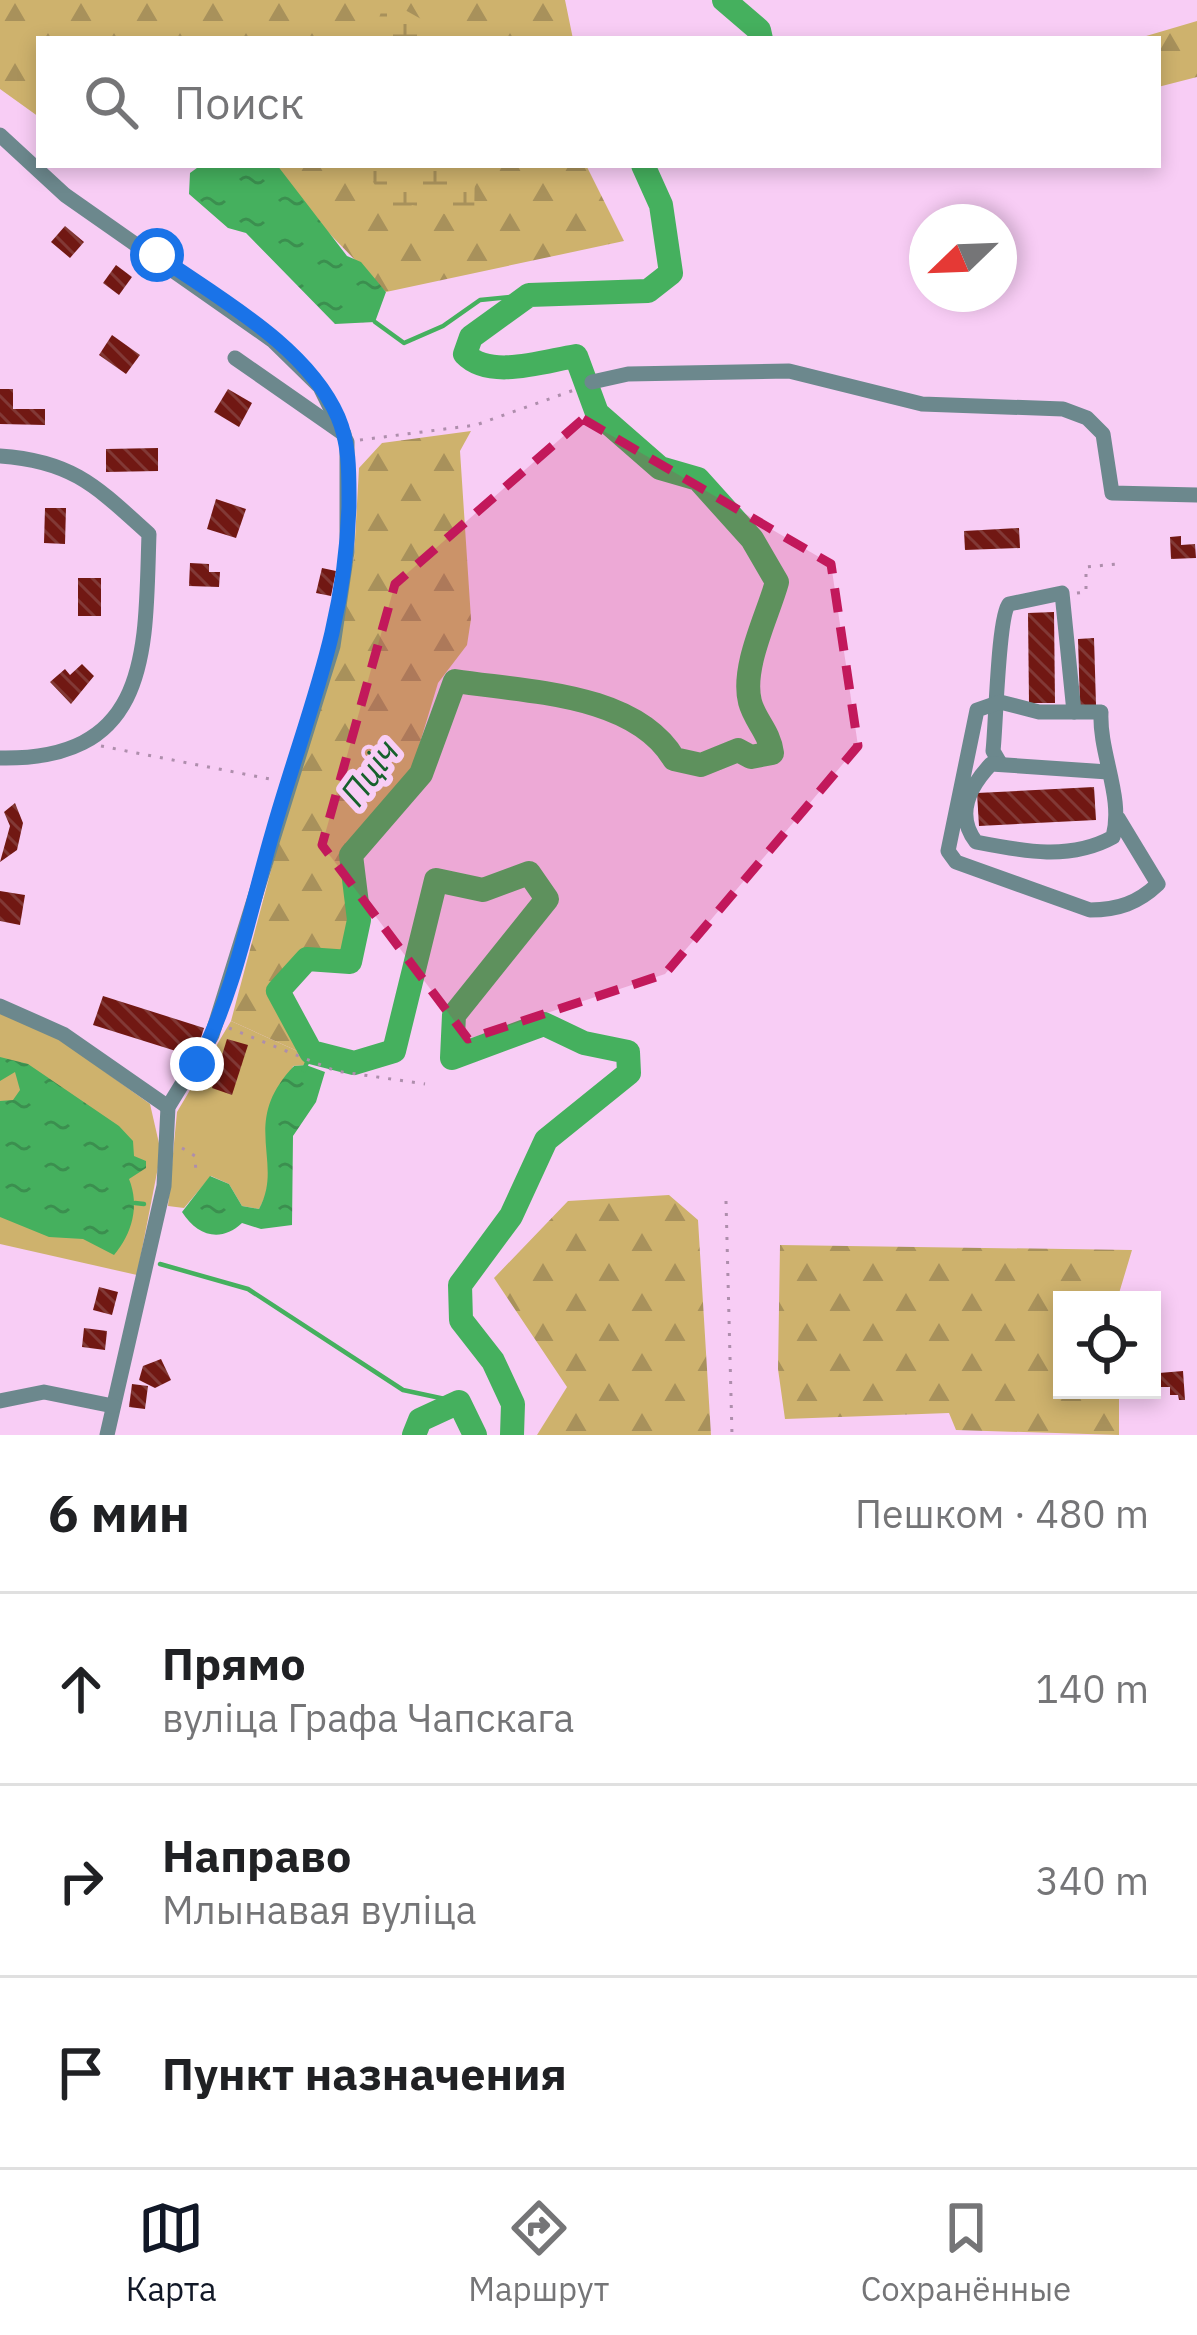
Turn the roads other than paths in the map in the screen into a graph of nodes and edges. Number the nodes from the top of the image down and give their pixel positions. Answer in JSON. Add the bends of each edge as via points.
{"nodes":[{"id":1,"x":0,"y":135,"type":"edge"},
{"id":2,"x":235,"y":358,"type":"dead end"},
{"id":3,"x":588,"y":384,"type":"road end"},
{"id":4,"x":346,"y":438,"type":"junction"},
{"id":5,"x":0,"y":456,"type":"edge"},
{"id":6,"x":1197,"y":494,"type":"edge"},
{"id":7,"x":1000,"y":701,"type":"junction"},
{"id":8,"x":1074,"y":712,"type":"junction"},
{"id":9,"x":0,"y":758,"type":"edge"},
{"id":10,"x":1000,"y":763,"type":"junction"},
{"id":11,"x":1108,"y":772,"type":"junction"},
{"id":12,"x":1118,"y":818,"type":"junction"},
{"id":13,"x":0,"y":1006,"type":"edge"},
{"id":14,"x":168,"y":1107,"type":"junction"},
{"id":15,"x":0,"y":1401,"type":"edge"},
{"id":16,"x":113,"y":1406,"type":"junction"},
{"id":17,"x":106,"y":1435,"type":"edge"}],
"edges":[{"from":1,"to":4,"type":"street","via":[[65,195],[272,340],[320,387]]},
{"from":2,"to":4,"type":"street"},
{"from":3,"to":6,"type":"street","via":[[628,374],[789,371],[922,404],[1064,409],[1103,434],[1112,494]]},
{"from":4,"to":14,"type":"street","via":[[343,599],[333,646],[216,1023]]},
{"from":5,"to":9,"type":"street","via":[[81,473],[149,534],[145,648],[129,704],[82,742],[30,759]]},
{"from":7,"to":8,"type":"street"},
{"from":7,"to":8,"type":"street","via":[[1002,610],[1018,599],[1062,593]]},
{"from":7,"to":10,"type":"street","via":[[993,751]]},
{"from":7,"to":12,"type":"street","via":[[974,715],[948,840],[956,862],[1090,910],[1112,910],[1158,884]]},
{"from":8,"to":11,"type":"street","via":[[1101,712]]},
{"from":10,"to":11,"type":"street"},
{"from":10,"to":12,"type":"street","via":[[972,788],[965,829],[976,842],[1091,850],[1113,837]]},
{"from":11,"to":12,"type":"street"},
{"from":13,"to":14,"type":"street","via":[[63,1034]]},
{"from":14,"to":16,"type":"street","via":[[160,1207]]},
{"from":15,"to":16,"type":"street","via":[[44,1392]]},
{"from":16,"to":17,"type":"street"}]}
